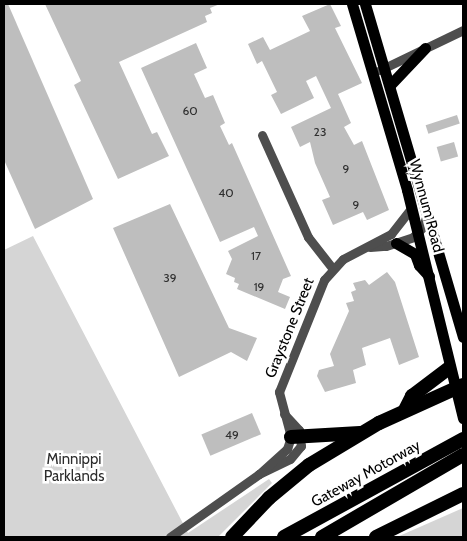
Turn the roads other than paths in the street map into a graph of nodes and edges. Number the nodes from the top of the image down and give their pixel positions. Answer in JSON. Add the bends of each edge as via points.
{"nodes":[{"id":1,"x":352,"y":4,"type":"edge"},
{"id":2,"x":365,"y":4,"type":"edge"},
{"id":3,"x":463,"y":30,"type":"edge"},
{"id":4,"x":425,"y":48,"type":"junction"},
{"id":5,"x":385,"y":68,"type":"junction"},
{"id":6,"x":373,"y":73,"type":"junction"},
{"id":7,"x":390,"y":85,"type":"junction"},
{"id":8,"x":262,"y":135,"type":"dead end"},
{"id":9,"x":412,"y":207,"type":"junction"},
{"id":10,"x":428,"y":210,"type":"junction"},
{"id":11,"x":419,"y":234,"type":"junction"},
{"id":12,"x":396,"y":243,"type":"junction"},
{"id":13,"x":370,"y":246,"type":"junction"},
{"id":14,"x":332,"y":268,"type":"junction"},
{"id":15,"x":430,"y":277,"type":"junction"},
{"id":16,"x":463,"y":337,"type":"edge"},
{"id":17,"x":449,"y":368,"type":"junction"},
{"id":18,"x":459,"y":387,"type":"edge"},
{"id":19,"x":406,"y":410,"type":"junction"},
{"id":20,"x":463,"y":418,"type":"edge"},
{"id":21,"x":360,"y":433,"type":"junction"},
{"id":22,"x":296,"y":436,"type":"junction"},
{"id":23,"x":458,"y":442,"type":"edge"},
{"id":24,"x":460,"y":457,"type":"edge"},
{"id":25,"x":463,"y":495,"type":"edge"},
{"id":26,"x":170,"y":537,"type":"edge"},
{"id":27,"x":232,"y":537,"type":"edge"},
{"id":28,"x":284,"y":537,"type":"edge"},
{"id":29,"x":322,"y":537,"type":"edge"},
{"id":30,"x":376,"y":537,"type":"edge"}],
"edges":[{"from":1,"to":6,"type":"main road","name":"Wynnum Road"},
{"from":2,"to":5,"type":"main road","name":"Wynnum Road"},
{"from":3,"to":4,"type":"street"},
{"from":4,"to":5,"type":"street"},
{"from":4,"to":7,"type":"main road"},
{"from":5,"to":6,"type":"street"},
{"from":5,"to":7,"type":"main road","name":"Wynnum Road"},
{"from":6,"to":9,"type":"main road","name":"Wynnum Road"},
{"from":7,"to":10,"type":"main road","name":"Wynnum Road"},
{"from":8,"to":14,"type":"street","via":[[308,237]]},
{"from":9,"to":11,"type":"main road","name":"Wynnum Road"},
{"from":9,"to":13,"type":"street","name":"Graystone Street","via":[[398,228]]},
{"from":10,"to":11,"type":"street"},
{"from":10,"to":16,"type":"main road","name":"Wynnum Road"},
{"from":11,"to":12,"type":"street","name":"Graystone Street"},
{"from":11,"to":15,"type":"main road","name":"Wynnum Road"},
{"from":12,"to":13,"type":"street","name":"Graystone Street"},
{"from":12,"to":15,"type":"main road","via":[[415,254],[419,265]]},
{"from":13,"to":14,"type":"street","name":"Graystone Street","via":[[350,254]]},
{"from":14,"to":22,"type":"street","name":"Graystone Street","via":[[320,287],[281,384],[279,397],[284,414],[293,421]]},
{"from":15,"to":17,"type":"main road","name":"Wynnum Road"},
{"from":17,"to":18,"type":"main road","name":"Wynnum Road"},
{"from":17,"to":19,"type":"highway","via":[[412,396]]},
{"from":18,"to":19,"type":"highway"},
{"from":18,"to":20,"type":"main road","name":"Wynnum Road"},
{"from":19,"to":21,"type":"highway"},
{"from":21,"to":22,"type":"highway"},
{"from":21,"to":27,"type":"highway","via":[[280,488]]},
{"from":22,"to":26,"type":"street","via":[[301,446],[294,457],[272,471],[259,474]]},
{"from":23,"to":28,"type":"highway","name":"Gateway Motorway"},
{"from":24,"to":29,"type":"highway","name":"Gateway Motorway"},
{"from":25,"to":30,"type":"highway"}]}
